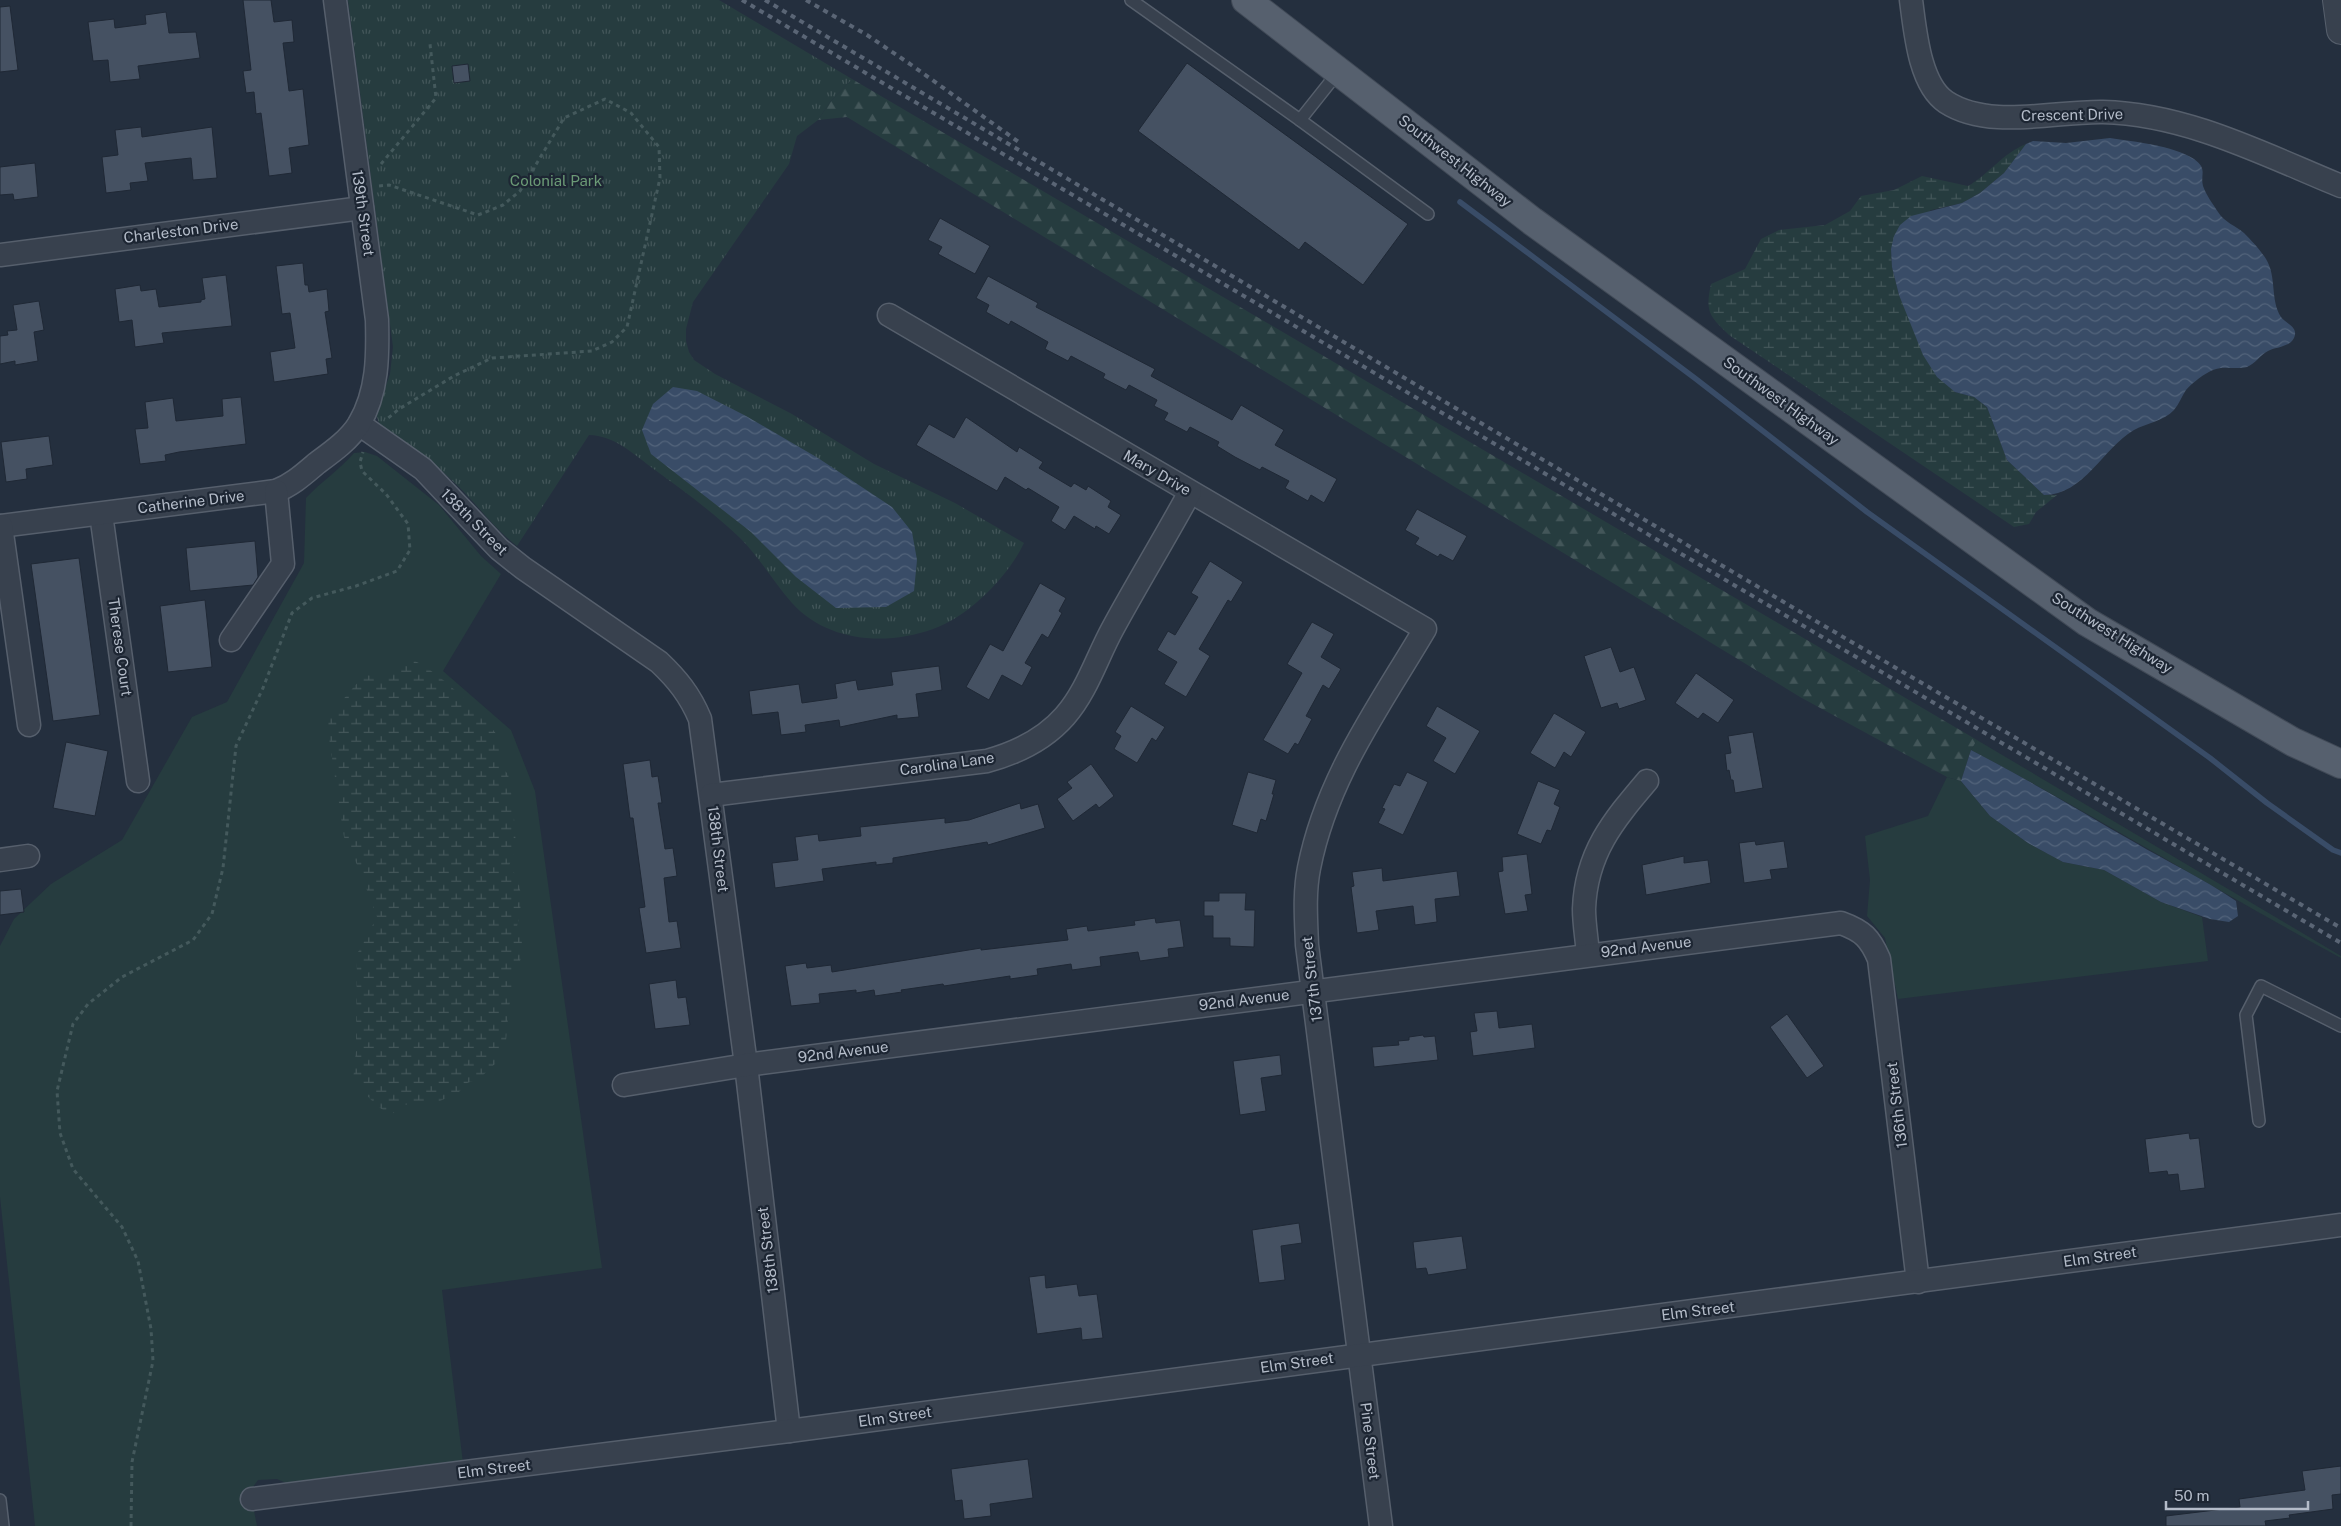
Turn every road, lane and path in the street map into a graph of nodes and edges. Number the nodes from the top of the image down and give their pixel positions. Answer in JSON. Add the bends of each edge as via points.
{"nodes":[{"id":1,"x":335,"y":0,"type":"edge"},
{"id":2,"x":1130,"y":0,"type":"edge"},
{"id":3,"x":1246,"y":0,"type":"edge"},
{"id":4,"x":1911,"y":0,"type":"edge"},
{"id":5,"x":2337,"y":0,"type":"edge"},
{"id":6,"x":2341,"y":30,"type":"edge"},
{"id":7,"x":430,"y":44,"type":"dead end"},
{"id":8,"x":1339,"y":71,"type":"junction"},
{"id":9,"x":1300,"y":120,"type":"junction"},
{"id":10,"x":381,"y":164,"type":"dead end"},
{"id":11,"x":2341,"y":186,"type":"edge"},
{"id":12,"x":361,"y":198,"type":"junction"},
{"id":13,"x":1428,"y":214,"type":"dead end"},
{"id":14,"x":0,"y":255,"type":"edge"},
{"id":15,"x":889,"y":315,"type":"dead end"},
{"id":16,"x":366,"y":429,"type":"junction"},
{"id":17,"x":276,"y":491,"type":"junction"},
{"id":18,"x":1190,"y":492,"type":"junction"},
{"id":19,"x":101,"y":514,"type":"junction"},
{"id":20,"x":1,"y":526,"type":"edge"},
{"id":21,"x":1425,"y":629,"type":"joint"},
{"id":22,"x":231,"y":640,"type":"dead end"},
{"id":23,"x":28,"y":725,"type":"dead end"},
{"id":24,"x":2341,"y":764,"type":"edge"},
{"id":25,"x":138,"y":781,"type":"dead end"},
{"id":26,"x":1647,"y":781,"type":"dead end"},
{"id":27,"x":712,"y":795,"type":"junction"},
{"id":28,"x":28,"y":856,"type":"dead end"},
{"id":29,"x":0,"y":860,"type":"edge"},
{"id":30,"x":1863,"y":933,"type":"joint"},
{"id":31,"x":1588,"y":955,"type":"junction"},
{"id":32,"x":1313,"y":991,"type":"junction"},
{"id":33,"x":2341,"y":1026,"type":"edge"},
{"id":34,"x":746,"y":1064,"type":"junction"},
{"id":35,"x":624,"y":1085,"type":"dead end"},
{"id":36,"x":2258,"y":1121,"type":"dead end"},
{"id":37,"x":2341,"y":1225,"type":"edge"},
{"id":38,"x":1918,"y":1282,"type":"junction"},
{"id":39,"x":1358,"y":1355,"type":"junction"},
{"id":40,"x":789,"y":1431,"type":"junction"},
{"id":41,"x":252,"y":1499,"type":"dead end"},
{"id":42,"x":0,"y":1500,"type":"edge"},
{"id":43,"x":4,"y":1526,"type":"edge"},
{"id":44,"x":131,"y":1526,"type":"edge"},
{"id":45,"x":1381,"y":1526,"type":"edge"}],
"edges":[{"from":1,"to":12,"type":"street","name":"139th Street"},
{"from":2,"to":9,"type":"lane"},
{"from":3,"to":8,"type":"main road","name":"Southwest Highway"},
{"from":4,"to":11,"type":"street","name":"Crescent Drive","via":[[1928,81],[1944,100],[1962,110],[1978,115],[2001,116],[2103,112],[2169,120]]},
{"from":5,"to":6,"type":"street"},
{"from":7,"to":10,"type":"path","via":[[436,98]]},
{"from":8,"to":9,"type":"lane"},
{"from":8,"to":24,"type":"main road","name":"Southwest Highway","via":[[1532,221],[2087,622],[2293,742]]},
{"from":9,"to":13,"type":"lane"},
{"from":12,"to":14,"type":"street","name":"Charleston Drive"},
{"from":12,"to":16,"type":"street","name":"139th Street","via":[[379,360]]},
{"from":12,"to":16,"type":"path","via":[[389,184],[478,215],[503,205],[520,191],[564,118],[606,99],[631,113],[659,147],[660,178],[627,327],[612,342],[592,350],[492,358],[454,376]]},
{"from":15,"to":18,"type":"street","name":"Mary Drive"},
{"from":16,"to":17,"type":"street","name":"Catherine Drive","via":[[289,486]]},
{"from":16,"to":27,"type":"street","name":"138th Street","via":[[423,470],[499,549],[659,662],[676,678],[690,696],[700,719]]},
{"from":16,"to":44,"type":"path","via":[[360,462],[362,471],[386,494],[408,524],[410,550],[397,571],[312,598],[292,613],[236,746],[224,868],[212,914],[193,940],[122,977],[88,1004],[73,1024],[57,1091],[60,1133],[73,1169],[122,1227],[138,1261],[151,1329],[153,1361],[132,1462]]},
{"from":17,"to":19,"type":"street","name":"Catherine Drive"},
{"from":17,"to":22,"type":"street","via":[[283,564]]},
{"from":18,"to":21,"type":"street","name":"Mary Drive"},
{"from":18,"to":27,"type":"street","name":"Carolina Lane","via":[[1112,629],[1077,699],[1065,716],[1041,737],[1014,752],[987,760]]},
{"from":19,"to":20,"type":"street","name":"Catherine Drive"},
{"from":19,"to":25,"type":"street","name":"Therese Court"},
{"from":20,"to":23,"type":"street"},
{"from":21,"to":32,"type":"street","name":"137th Street","via":[[1344,764],[1319,828],[1309,870],[1306,908]]},
{"from":26,"to":31,"type":"street","via":[[1603,836],[1592,862],[1584,909]]},
{"from":27,"to":34,"type":"street","name":"138th Street"},
{"from":28,"to":29,"type":"street"},
{"from":30,"to":31,"type":"street","name":"92nd Avenue","via":[[1841,923],[1832,923]]},
{"from":30,"to":38,"type":"street","name":"136th Street","via":[[1872,943],[1882,975]]},
{"from":31,"to":32,"type":"street","name":"92nd Avenue"},
{"from":32,"to":34,"type":"street","name":"92nd Avenue"},
{"from":32,"to":39,"type":"street","name":"137th Street"},
{"from":33,"to":36,"type":"lane","via":[[2261,986],[2246,1015]]},
{"from":34,"to":35,"type":"street","name":"92nd Avenue"},
{"from":34,"to":40,"type":"street","name":"138th Street"},
{"from":37,"to":38,"type":"street","name":"Elm Street"},
{"from":38,"to":39,"type":"street","name":"Elm Street"},
{"from":39,"to":40,"type":"street","name":"Elm Street"},
{"from":39,"to":45,"type":"street","name":"Pine Street"},
{"from":40,"to":41,"type":"street","name":"Elm Street"},
{"from":42,"to":43,"type":"lane"}]}
